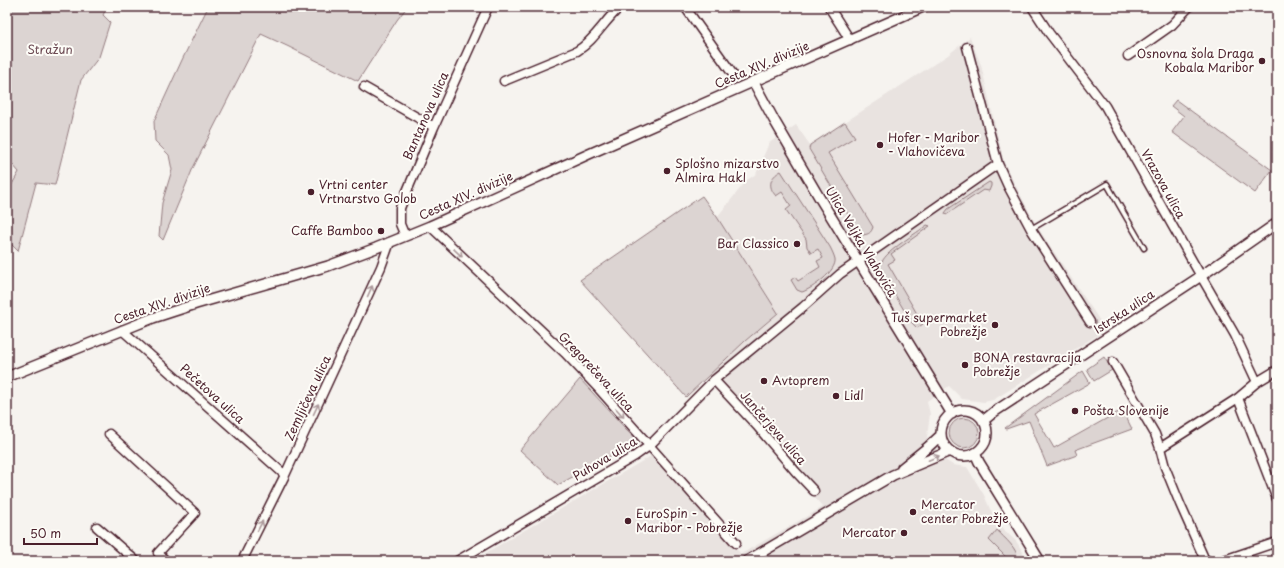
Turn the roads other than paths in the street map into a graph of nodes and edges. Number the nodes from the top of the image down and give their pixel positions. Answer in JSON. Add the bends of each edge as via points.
{"nodes":[{"id":1,"x":488,"y":7,"type":"edge"},
{"id":2,"x":620,"y":7,"type":"edge"},
{"id":3,"x":685,"y":7,"type":"edge"},
{"id":4,"x":829,"y":7,"type":"edge"},
{"id":5,"x":923,"y":7,"type":"edge"},
{"id":6,"x":1032,"y":7,"type":"edge"},
{"id":7,"x":1189,"y":7,"type":"edge"},
{"id":8,"x":850,"y":40,"type":"junction"},
{"id":9,"x":968,"y":47,"type":"dead end"},
{"id":10,"x":1128,"y":56,"type":"dead end"},
{"id":11,"x":734,"y":76,"type":"dead end"},
{"id":12,"x":504,"y":81,"type":"dead end"},
{"id":13,"x":753,"y":81,"type":"junction"},
{"id":14,"x":364,"y":87,"type":"dead end"},
{"id":15,"x":434,"y":126,"type":"junction"},
{"id":16,"x":998,"y":164,"type":"junction"},
{"id":17,"x":1277,"y":223,"type":"edge"},
{"id":18,"x":430,"y":226,"type":"junction"},
{"id":19,"x":1031,"y":229,"type":"junction"},
{"id":20,"x":405,"y":236,"type":"junction"},
{"id":21,"x":390,"y":242,"type":"junction"},
{"id":22,"x":1144,"y":248,"type":"dead end"},
{"id":23,"x":858,"y":261,"type":"junction"},
{"id":24,"x":1201,"y":276,"type":"junction"},
{"id":25,"x":1090,"y":322,"type":"dead end"},
{"id":26,"x":122,"y":330,"type":"junction"},
{"id":27,"x":1113,"y":362,"type":"dead end"},
{"id":28,"x":1277,"y":370,"type":"edge"},
{"id":29,"x":7,"y":377,"type":"edge"},
{"id":30,"x":714,"y":380,"type":"junction"},
{"id":31,"x":1258,"y":382,"type":"junction"},
{"id":32,"x":1238,"y":398,"type":"junction"},
{"id":33,"x":952,"y":414,"type":"junction"},
{"id":34,"x":983,"y":422,"type":"junction"},
{"id":35,"x":108,"y":434,"type":"dead end"},
{"id":36,"x":941,"y":435,"type":"junction"},
{"id":37,"x":649,"y":446,"type":"junction"},
{"id":38,"x":1160,"y":448,"type":"junction"},
{"id":39,"x":950,"y":451,"type":"junction"},
{"id":40,"x":975,"y":453,"type":"junction"},
{"id":41,"x":285,"y":475,"type":"junction"},
{"id":42,"x":893,"y":475,"type":"junction"},
{"id":43,"x":814,"y":491,"type":"dead end"},
{"id":44,"x":1277,"y":499,"type":"edge"},
{"id":45,"x":97,"y":527,"type":"dead end"},
{"id":46,"x":1277,"y":542,"type":"edge"},
{"id":47,"x":736,"y":543,"type":"dead end"},
{"id":48,"x":136,"y":561,"type":"edge"},
{"id":49,"x":166,"y":561,"type":"edge"},
{"id":50,"x":242,"y":561,"type":"edge"},
{"id":51,"x":457,"y":561,"type":"edge"},
{"id":52,"x":747,"y":561,"type":"edge"},
{"id":53,"x":1040,"y":561,"type":"edge"},
{"id":54,"x":1208,"y":561,"type":"edge"},
{"id":55,"x":1221,"y":561,"type":"edge"}],
"edges":[{"from":1,"to":15,"type":"street","name":"Bantanova ulica"},
{"from":2,"to":12,"type":"street","via":[[611,14],[586,46]]},
{"from":3,"to":11,"type":"street"},
{"from":4,"to":8,"type":"street"},
{"from":5,"to":8,"type":"street","name":"Cesta XIV. divizije"},
{"from":6,"to":24,"type":"street","name":"Vrazova ulica","via":[[1105,106]]},
{"from":7,"to":10,"type":"street","via":[[1172,25]]},
{"from":8,"to":13,"type":"street","name":"Cesta XIV. divizije"},
{"from":9,"to":16,"type":"street","name":"Istrska ulica"},
{"from":13,"to":18,"type":"street","name":"Cesta XIV. divizije"},
{"from":13,"to":23,"type":"street","name":"Ulica Veljka Vlahovića"},
{"from":14,"to":15,"type":"street"},
{"from":15,"to":20,"type":"street","name":"Bantanova ulica","via":[[400,208],[400,224]]},
{"from":16,"to":19,"type":"street","name":"Istrska ulica"},
{"from":16,"to":23,"type":"street"},
{"from":17,"to":24,"type":"street","name":"Istrska ulica"},
{"from":18,"to":20,"type":"street","name":"Cesta XIV. divizije"},
{"from":18,"to":37,"type":"street","name":"Gregorečeva ulica","one_way":true,"via":[[565,353]]},
{"from":19,"to":22,"type":"lane","via":[[1107,184]]},
{"from":19,"to":25,"type":"street","name":"Istrska ulica"},
{"from":20,"to":21,"type":"street","name":"Cesta XIV. divizije"},
{"from":21,"to":26,"type":"street","name":"Cesta XIV. divizije","via":[[328,266],[196,304]]},
{"from":41,"to":21,"type":"street","name":"Zemljičeva ulica","one_way":true,"via":[[381,267]]},
{"from":23,"to":30,"type":"street","name":"Puhova ulica"},
{"from":23,"to":33,"type":"street","name":"Ulica Veljka Vlahovića"},
{"from":24,"to":31,"type":"street","name":"Vrazova ulica","via":[[1235,335]]},
{"from":24,"to":34,"type":"street","name":"Istrska ulica","via":[[994,412]]},
{"from":26,"to":29,"type":"street","name":"Cesta XIV. divizije"},
{"from":26,"to":41,"type":"street","name":"Pečetova ulica"},
{"from":27,"to":38,"type":"street","via":[[1155,434]]},
{"from":28,"to":31,"type":"street"},
{"from":30,"to":37,"type":"street","name":"Puhova ulica"},
{"from":30,"to":43,"type":"street","name":"Jančerjeva ulica"},
{"from":31,"to":32,"type":"street"},
{"from":32,"to":38,"type":"street"},
{"from":32,"to":44,"type":"street"},
{"from":33,"to":34,"type":"street","via":[[966,410],[979,416]]},
{"from":33,"to":36,"type":"street","via":[[943,423]]},
{"from":34,"to":40,"type":"street","via":[[987,435],[981,449]]},
{"from":35,"to":49,"type":"street","via":[[195,512],[158,553]]},
{"from":36,"to":39,"type":"street","via":[[942,441]]},
{"from":36,"to":42,"type":"street"},
{"from":37,"to":47,"type":"street","name":"Gregorečeva ulica"},
{"from":37,"to":51,"type":"street","name":"Puhova ulica"},
{"from":38,"to":54,"type":"street","via":[[1180,504],[1204,558]]},
{"from":39,"to":40,"type":"street","via":[[962,456]]},
{"from":42,"to":39,"type":"street","one_way":true},
{"from":40,"to":53,"type":"street"},
{"from":50,"to":41,"type":"street","name":"Zemljičeva ulica","one_way":true},
{"from":42,"to":52,"type":"street"},
{"from":45,"to":48,"type":"street"},
{"from":46,"to":55,"type":"street"}]}
